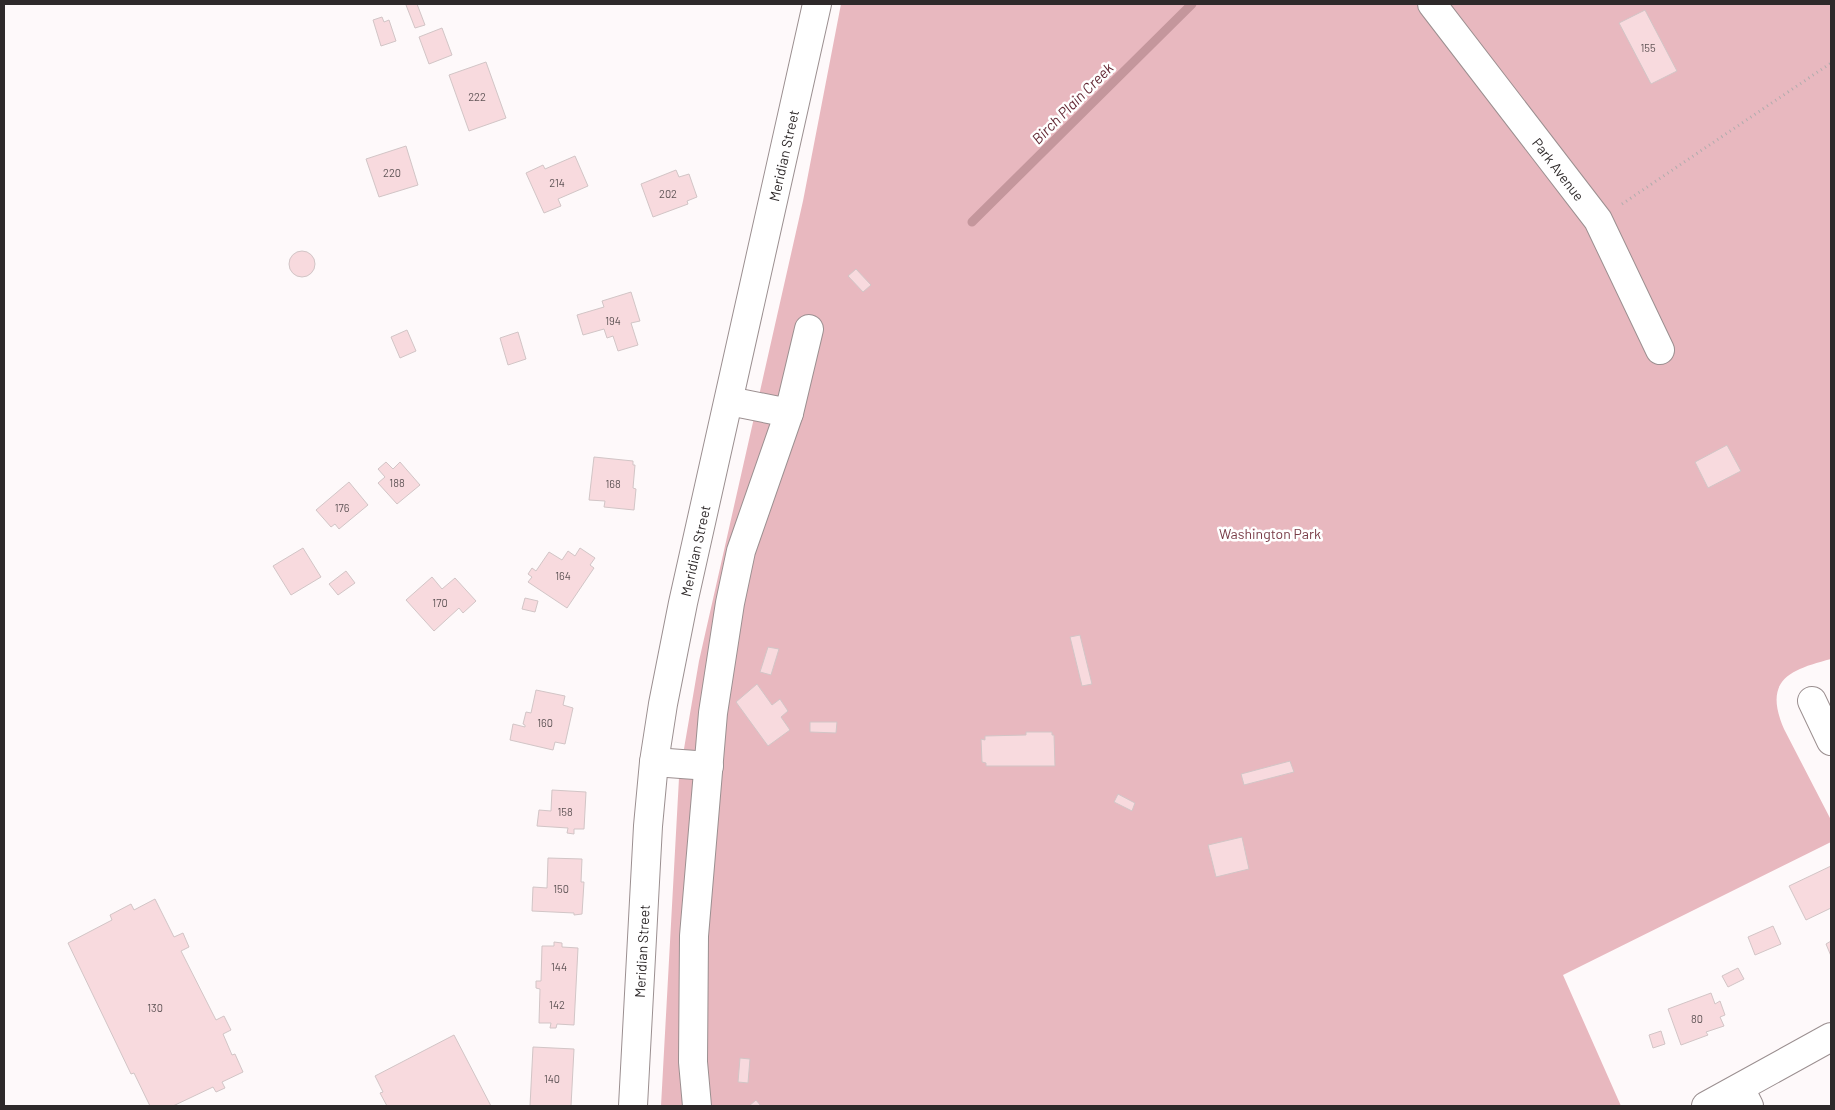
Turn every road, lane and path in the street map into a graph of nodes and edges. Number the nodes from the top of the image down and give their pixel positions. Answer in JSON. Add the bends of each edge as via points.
{"nodes":[{"id":1,"x":817,"y":4,"type":"edge"},
{"id":2,"x":1432,"y":4,"type":"edge"},
{"id":3,"x":1831,"y":63,"type":"edge"},
{"id":4,"x":1598,"y":220,"type":"junction"},
{"id":5,"x":808,"y":329,"type":"dead end"},
{"id":6,"x":1660,"y":350,"type":"dead end"},
{"id":7,"x":728,"y":401,"type":"junction"},
{"id":8,"x":789,"y":413,"type":"junction"},
{"id":9,"x":1812,"y":701,"type":"dead end"},
{"id":10,"x":1831,"y":741,"type":"edge"},
{"id":11,"x":654,"y":762,"type":"junction"},
{"id":12,"x":709,"y":766,"type":"junction"},
{"id":13,"x":1831,"y":1037,"type":"edge"},
{"id":14,"x":1744,"y":1097,"type":"edge"},
{"id":15,"x":634,"y":1106,"type":"edge"},
{"id":16,"x":697,"y":1106,"type":"edge"},
{"id":17,"x":1706,"y":1106,"type":"edge"}],
"edges":[{"from":1,"to":7,"type":"street","name":"Meridian Street"},
{"from":2,"to":4,"type":"street","name":"Park Avenue"},
{"from":3,"to":4,"type":"path"},
{"from":4,"to":6,"type":"street","name":"Park Avenue"},
{"from":5,"to":8,"type":"street"},
{"from":7,"to":8,"type":"street"},
{"from":7,"to":11,"type":"street","name":"Meridian Street","via":[[683,603]]},
{"from":8,"to":12,"type":"street","via":[[741,551],[713,713]]},
{"from":9,"to":10,"type":"street"},
{"from":11,"to":12,"type":"street"},
{"from":11,"to":15,"type":"street","name":"Meridian Street"},
{"from":12,"to":16,"type":"street","via":[[694,936],[693,1062]]},
{"from":13,"to":14,"type":"street"},
{"from":14,"to":17,"type":"street"}]}
